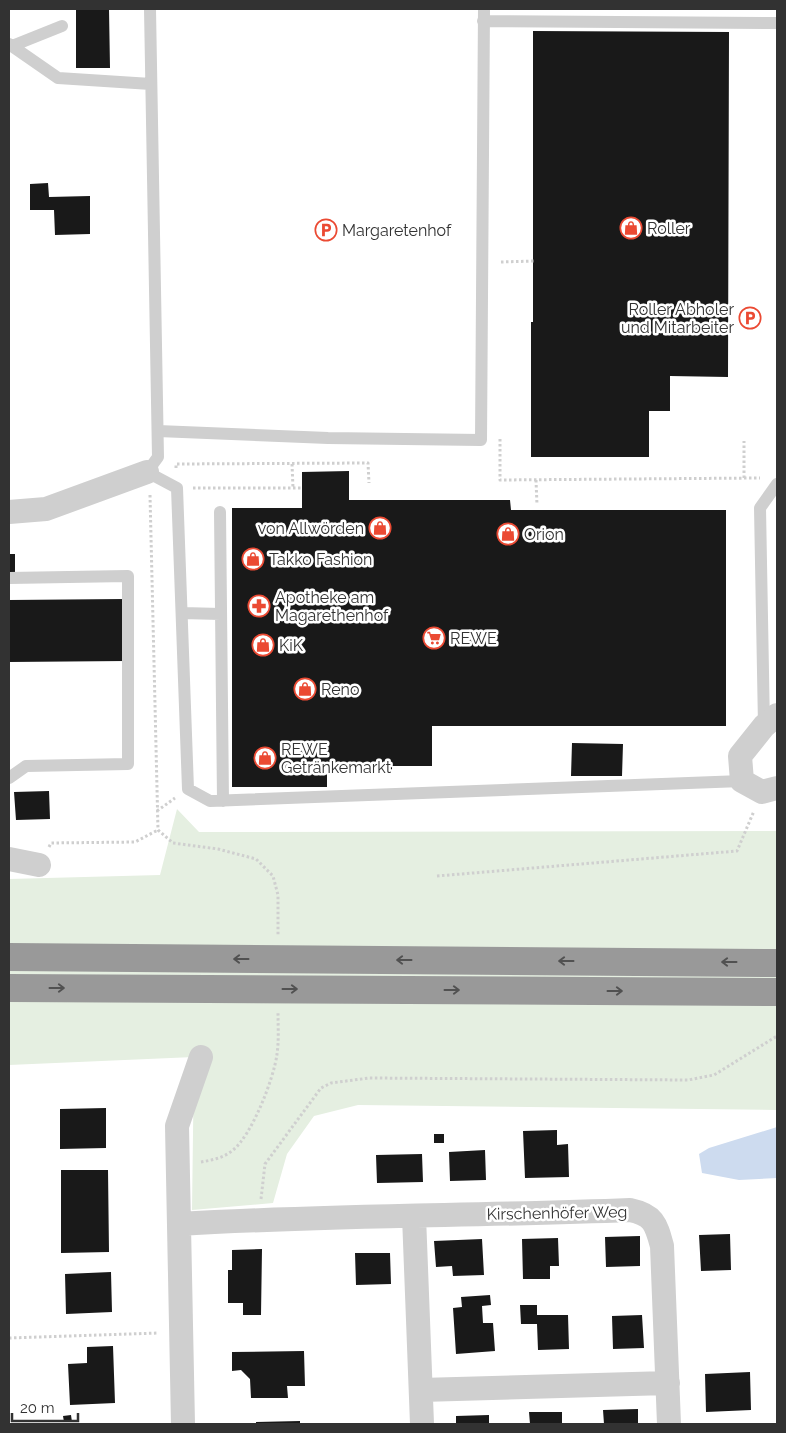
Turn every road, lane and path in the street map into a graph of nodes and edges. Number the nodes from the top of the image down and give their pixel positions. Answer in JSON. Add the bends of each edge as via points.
{"nodes":[{"id":1,"x":150,"y":9,"type":"edge"},
{"id":2,"x":483,"y":15,"type":"edge"},
{"id":3,"x":777,"y":24,"type":"edge"},
{"id":4,"x":62,"y":26,"type":"dead end"},
{"id":5,"x":10,"y":45,"type":"edge"},
{"id":6,"x":151,"y":84,"type":"junction"},
{"id":7,"x":534,"y":261,"type":"dead end"},
{"id":8,"x":501,"y":262,"type":"dead end"},
{"id":9,"x":158,"y":431,"type":"junction"},
{"id":10,"x":744,"y":441,"type":"dead end"},
{"id":11,"x":292,"y":464,"type":"junction"},
{"id":12,"x":147,"y":472,"type":"junction"},
{"id":13,"x":744,"y":478,"type":"junction"},
{"id":14,"x":500,"y":480,"type":"dead end"},
{"id":15,"x":536,"y":480,"type":"junction"},
{"id":16,"x":773,"y":481,"type":"edge"},
{"id":17,"x":369,"y":483,"type":"dead end"},
{"id":18,"x":177,"y":488,"type":"junction"},
{"id":19,"x":293,"y":488,"type":"junction"},
{"id":20,"x":302,"y":488,"type":"dead end"},
{"id":21,"x":537,"y":505,"type":"dead end"},
{"id":22,"x":9,"y":512,"type":"edge"},
{"id":23,"x":220,"y":512,"type":"dead end"},
{"id":24,"x":9,"y":578,"type":"edge"},
{"id":25,"x":182,"y":613,"type":"junction"},
{"id":26,"x":221,"y":614,"type":"junction"},
{"id":27,"x":771,"y":720,"type":"edge"},
{"id":28,"x":9,"y":778,"type":"edge"},
{"id":29,"x":760,"y":787,"type":"edge"},
{"id":30,"x":188,"y":789,"type":"junction"},
{"id":31,"x":223,"y":801,"type":"junction"},
{"id":32,"x":157,"y":811,"type":"junction"},
{"id":33,"x":158,"y":830,"type":"junction"},
{"id":34,"x":9,"y":859,"type":"edge"},
{"id":35,"x":39,"y":865,"type":"joint"},
{"id":36,"x":437,"y":876,"type":"dead end"},
{"id":37,"x":278,"y":895,"type":"dead end"},
{"id":38,"x":9,"y":957,"type":"edge"},
{"id":39,"x":777,"y":963,"type":"edge"},
{"id":40,"x":9,"y":988,"type":"edge"},
{"id":41,"x":777,"y":992,"type":"edge"},
{"id":42,"x":777,"y":1036,"type":"edge"},
{"id":43,"x":278,"y":1053,"type":"dead end"},
{"id":44,"x":201,"y":1056,"type":"dead end"},
{"id":45,"x":178,"y":1165,"type":"junction"},
{"id":46,"x":414,"y":1216,"type":"junction"},
{"id":47,"x":260,"y":1220,"type":"junction"},
{"id":48,"x":179,"y":1224,"type":"junction"},
{"id":49,"x":181,"y":1332,"type":"junction"},
{"id":50,"x":9,"y":1338,"type":"edge"},
{"id":51,"x":668,"y":1383,"type":"junction"},
{"id":52,"x":421,"y":1390,"type":"junction"},
{"id":53,"x":183,"y":1424,"type":"edge"},
{"id":54,"x":422,"y":1424,"type":"edge"},
{"id":55,"x":669,"y":1424,"type":"edge"}],
"edges":[{"from":1,"to":6,"type":"lane"},
{"from":2,"to":3,"type":"lane"},
{"from":2,"to":9,"type":"lane","via":[[481,440]]},
{"from":4,"to":5,"type":"lane"},
{"from":5,"to":6,"type":"lane","via":[[58,78]]},
{"from":6,"to":9,"type":"lane"},
{"from":7,"to":8,"type":"path"},
{"from":9,"to":12,"type":"lane","via":[[158,457]]},
{"from":10,"to":13,"type":"path"},
{"from":11,"to":17,"type":"path","via":[[368,463]]},
{"from":11,"to":18,"type":"path","via":[[176,464]]},
{"from":11,"to":19,"type":"path"},
{"from":12,"to":18,"type":"lane"},
{"from":12,"to":22,"type":"street","via":[[46,509]]},
{"from":12,"to":32,"type":"path"},
{"from":13,"to":15,"type":"path"},
{"from":13,"to":16,"type":"path"},
{"from":14,"to":15,"type":"path"},
{"from":15,"to":21,"type":"path"},
{"from":16,"to":27,"type":"lane","via":[[760,508]]},
{"from":18,"to":19,"type":"path"},
{"from":18,"to":25,"type":"lane"},
{"from":19,"to":20,"type":"path"},
{"from":23,"to":26,"type":"lane"},
{"from":24,"to":28,"type":"lane","via":[[128,576],[128,764],[26,766]]},
{"from":25,"to":26,"type":"lane"},
{"from":25,"to":30,"type":"lane"},
{"from":26,"to":31,"type":"lane"},
{"from":27,"to":29,"type":"street","via":[[740,756]]},
{"from":29,"to":31,"type":"lane"},
{"from":29,"to":36,"type":"path","via":[[738,851]]},
{"from":30,"to":31,"type":"lane","via":[[210,801]]},
{"from":30,"to":32,"type":"path"},
{"from":32,"to":33,"type":"path"},
{"from":33,"to":35,"type":"path","via":[[135,842],[51,843]]},
{"from":33,"to":37,"type":"path","via":[[173,843],[218,849],[256,859],[273,876]]},
{"from":34,"to":35,"type":"street"},
{"from":39,"to":38,"type":"highway","one_way":true},
{"from":40,"to":41,"type":"highway","one_way":true},
{"from":42,"to":47,"type":"path","via":[[714,1075],[688,1080],[369,1078],[331,1083],[321,1088],[312,1099],[265,1164]]},
{"from":43,"to":45,"type":"path","via":[[270,1084],[247,1131],[233,1150],[212,1160]]},
{"from":44,"to":45,"type":"street","via":[[177,1126]]},
{"from":45,"to":48,"type":"street"},
{"from":46,"to":47,"type":"street","name":"Kirschenhöfer Weg"},
{"from":46,"to":51,"type":"street","name":"Kirschenhöfer Weg","via":[[630,1210],[652,1218],[662,1246]]},
{"from":46,"to":52,"type":"street"},
{"from":47,"to":48,"type":"street","name":"Kirschenhöfer Weg"},
{"from":48,"to":49,"type":"street"},
{"from":49,"to":50,"type":"path"},
{"from":49,"to":53,"type":"street"},
{"from":51,"to":52,"type":"street"},
{"from":51,"to":55,"type":"street","name":"Kirschenhöfer Weg"},
{"from":52,"to":54,"type":"street"}]}
